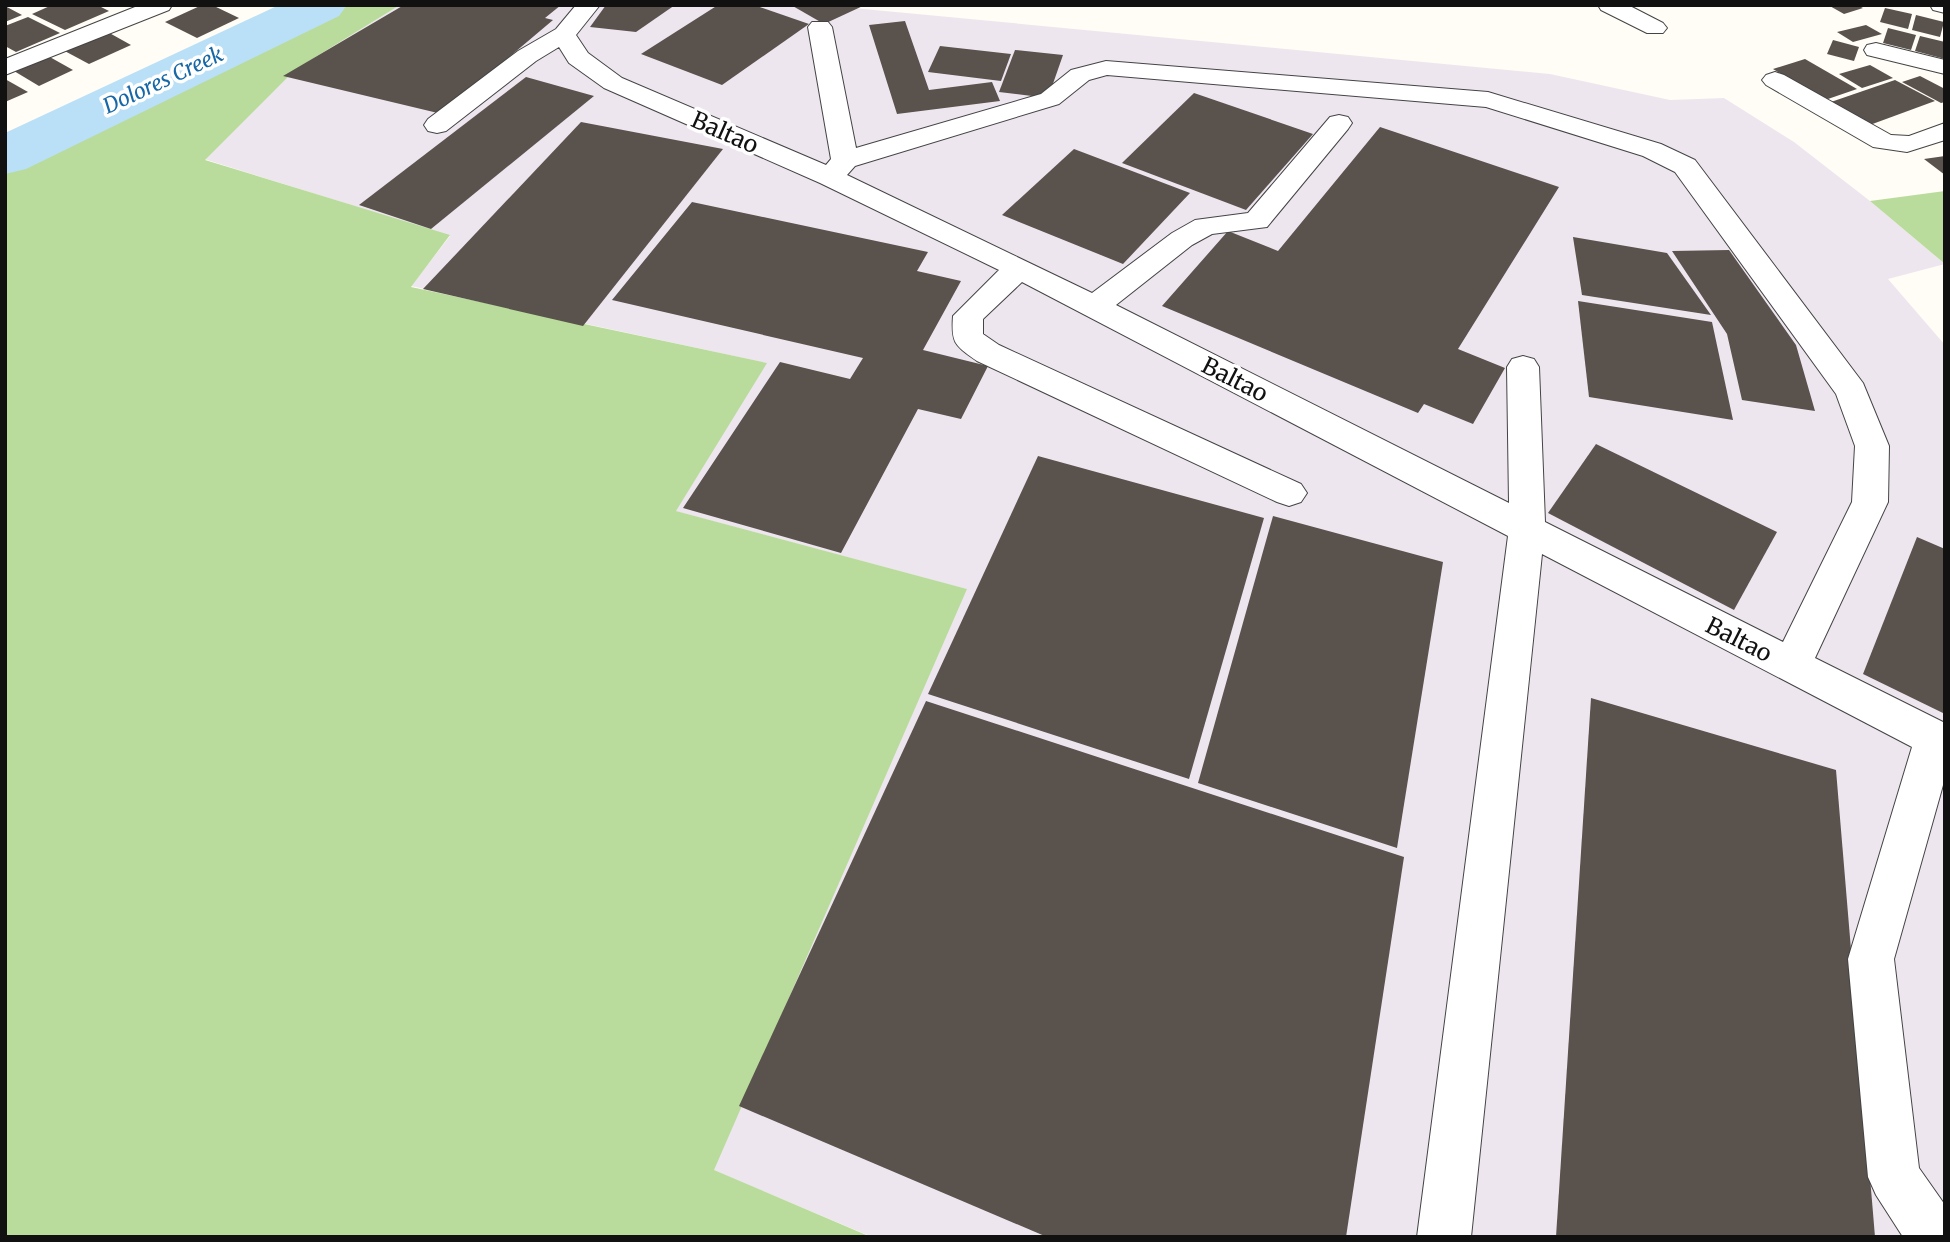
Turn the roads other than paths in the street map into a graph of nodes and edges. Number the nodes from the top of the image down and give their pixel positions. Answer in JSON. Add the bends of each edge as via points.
{"nodes":[{"id":1,"x":161,"y":5,"type":"edge"},
{"id":2,"x":589,"y":5,"type":"edge"},
{"id":3,"x":1609,"y":5,"type":"edge"},
{"id":4,"x":820,"y":27,"type":"dead end"},
{"id":5,"x":1655,"y":28,"type":"dead end"},
{"id":6,"x":564,"y":34,"type":"junction"},
{"id":7,"x":1876,"y":50,"type":"dead end"},
{"id":8,"x":1945,"y":67,"type":"edge"},
{"id":9,"x":5,"y":68,"type":"edge"},
{"id":10,"x":1775,"y":80,"type":"dead end"},
{"id":11,"x":1339,"y":123,"type":"dead end"},
{"id":12,"x":437,"y":125,"type":"dead end"},
{"id":13,"x":1945,"y":131,"type":"edge"},
{"id":14,"x":837,"y":168,"type":"junction"},
{"id":15,"x":1019,"y":268,"type":"junction"},
{"id":16,"x":1094,"y":306,"type":"junction"},
{"id":17,"x":1523,"y":367,"type":"dead end"},
{"id":18,"x":1289,"y":493,"type":"dead end"},
{"id":19,"x":1527,"y":529,"type":"junction"},
{"id":20,"x":1791,"y":666,"type":"junction"},
{"id":21,"x":1940,"y":742,"type":"edge"},
{"id":22,"x":1444,"y":1237,"type":"edge"},
{"id":23,"x":1935,"y":1237,"type":"edge"}],
"edges":[{"from":1,"to":9,"type":"street"},
{"from":2,"to":6,"type":"street"},
{"from":3,"to":5,"type":"street"},
{"from":4,"to":14,"type":"street"},
{"from":6,"to":12,"type":"street","via":[[527,56]]},
{"from":6,"to":14,"type":"street","name":"Baltao","via":[[578,58],[613,83]]},
{"from":7,"to":8,"type":"street"},
{"from":10,"to":13,"type":"street","via":[[1882,141],[1906,146]]},
{"from":11,"to":16,"type":"street","via":[[1257,221],[1205,226]]},
{"from":14,"to":15,"type":"street","name":"Baltao"},
{"from":14,"to":20,"type":"street","via":[[1049,99],[1080,75],[1106,68],[1488,100],[1652,150],[1685,166],[1851,391],[1872,446],[1870,502]]},
{"from":15,"to":16,"type":"street","name":"Baltao"},
{"from":15,"to":18,"type":"street","via":[[968,316],[967,338],[988,353]]},
{"from":16,"to":19,"type":"street","name":"Baltao"},
{"from":17,"to":19,"type":"street"},
{"from":19,"to":20,"type":"street","name":"Baltao"},
{"from":19,"to":22,"type":"street"},
{"from":20,"to":21,"type":"street","name":"Baltao"},
{"from":21,"to":23,"type":"street","via":[[1871,960],[1894,1177]]}]}
